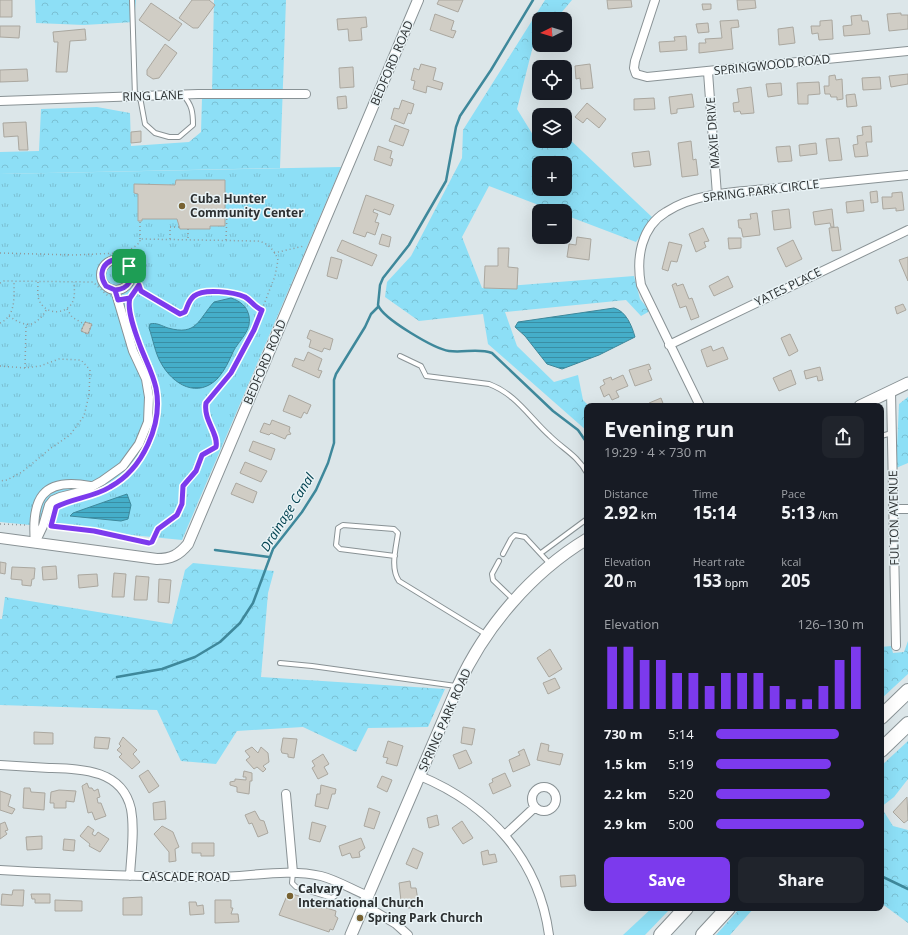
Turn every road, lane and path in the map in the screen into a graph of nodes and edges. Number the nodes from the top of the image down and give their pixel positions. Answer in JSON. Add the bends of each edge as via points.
{"nodes":[{"id":1,"x":132,"y":0,"type":"edge"},
{"id":2,"x":418,"y":0,"type":"edge"},
{"id":3,"x":655,"y":0,"type":"edge"},
{"id":4,"x":908,"y":51,"type":"edge"},
{"id":5,"x":708,"y":72,"type":"junction"},
{"id":6,"x":306,"y":94,"type":"dead end"},
{"id":7,"x":183,"y":95,"type":"junction"},
{"id":8,"x":137,"y":97,"type":"junction"},
{"id":9,"x":0,"y":101,"type":"edge"},
{"id":10,"x":908,"y":175,"type":"edge"},
{"id":11,"x":717,"y":195,"type":"junction"},
{"id":12,"x":226,"y":214,"type":"dead end"},
{"id":13,"x":140,"y":221,"type":"dead end"},
{"id":14,"x":180,"y":227,"type":"dead end"},
{"id":15,"x":188,"y":229,"type":"dead end"},
{"id":16,"x":908,"y":230,"type":"edge"},
{"id":17,"x":140,"y":239,"type":"junction"},
{"id":18,"x":170,"y":240,"type":"junction"},
{"id":19,"x":188,"y":240,"type":"junction"},
{"id":20,"x":226,"y":240,"type":"junction"},
{"id":21,"x":308,"y":243,"type":"dead end"},
{"id":22,"x":0,"y":253,"type":"edge"},
{"id":23,"x":274,"y":253,"type":"junction"},
{"id":24,"x":14,"y":282,"type":"junction"},
{"id":25,"x":38,"y":282,"type":"junction"},
{"id":26,"x":74,"y":282,"type":"junction"},
{"id":27,"x":0,"y":283,"type":"edge"},
{"id":28,"x":115,"y":290,"type":"dead end"},
{"id":29,"x":130,"y":298,"type":"junction"},
{"id":30,"x":118,"y":300,"type":"junction"},
{"id":31,"x":129,"y":307,"type":"dead end"},
{"id":32,"x":46,"y":309,"type":"junction"},
{"id":33,"x":67,"y":309,"type":"junction"},
{"id":34,"x":262,"y":310,"type":"junction"},
{"id":35,"x":9,"y":316,"type":"junction"},
{"id":36,"x":0,"y":323,"type":"edge"},
{"id":37,"x":84,"y":324,"type":"junction"},
{"id":38,"x":26,"y":325,"type":"junction"},
{"id":39,"x":669,"y":344,"type":"junction"},
{"id":40,"x":400,"y":356,"type":"dead end"},
{"id":41,"x":0,"y":366,"type":"edge"},
{"id":42,"x":25,"y":368,"type":"junction"},
{"id":43,"x":908,"y":383,"type":"edge"},
{"id":44,"x":891,"y":391,"type":"junction"},
{"id":45,"x":698,"y":403,"type":"edge"},
{"id":46,"x":866,"y":403,"type":"edge"},
{"id":47,"x":892,"y":433,"type":"junction"},
{"id":48,"x":884,"y":435,"type":"edge"},
{"id":49,"x":584,"y":469,"type":"edge"},
{"id":50,"x":129,"y":472,"type":"dead end"},
{"id":51,"x":0,"y":481,"type":"edge"},
{"id":52,"x":90,"y":486,"type":"junction"},
{"id":53,"x":102,"y":490,"type":"dead end"},
{"id":54,"x":894,"y":509,"type":"junction"},
{"id":55,"x":908,"y":509,"type":"edge"},
{"id":56,"x":52,"y":521,"type":"dead end"},
{"id":57,"x":584,"y":521,"type":"edge"},
{"id":58,"x":0,"y":524,"type":"edge"},
{"id":59,"x":29,"y":524,"type":"dead end"},
{"id":60,"x":47,"y":526,"type":"dead end"},
{"id":61,"x":51,"y":526,"type":"junction"},
{"id":62,"x":0,"y":538,"type":"edge"},
{"id":63,"x":584,"y":541,"type":"edge"},
{"id":64,"x":35,"y":543,"type":"junction"},
{"id":65,"x":541,"y":553,"type":"junction"},
{"id":66,"x":503,"y":554,"type":"dead end"},
{"id":67,"x":395,"y":556,"type":"junction"},
{"id":68,"x":499,"y":561,"type":"dead end"},
{"id":69,"x":551,"y":566,"type":"junction"},
{"id":70,"x":515,"y":600,"type":"junction"},
{"id":71,"x":487,"y":636,"type":"junction"},
{"id":72,"x":896,"y":646,"type":"dead end"},
{"id":73,"x":280,"y":663,"type":"dead end"},
{"id":74,"x":458,"y":686,"type":"junction"},
{"id":75,"x":908,"y":692,"type":"edge"},
{"id":76,"x":884,"y":714,"type":"edge"},
{"id":77,"x":908,"y":724,"type":"edge"},
{"id":78,"x":884,"y":747,"type":"edge"},
{"id":79,"x":0,"y":765,"type":"edge"},
{"id":80,"x":420,"y":776,"type":"junction"},
{"id":81,"x":286,"y":794,"type":"dead end"},
{"id":82,"x":535,"y":807,"type":"dead end"},
{"id":83,"x":505,"y":835,"type":"junction"},
{"id":84,"x":0,"y":870,"type":"edge"},
{"id":85,"x":294,"y":873,"type":"junction"},
{"id":86,"x":130,"y":876,"type":"junction"},
{"id":87,"x":342,"y":884,"type":"junction"},
{"id":88,"x":366,"y":901,"type":"junction"},
{"id":89,"x":683,"y":911,"type":"edge"},
{"id":90,"x":725,"y":911,"type":"edge"},
{"id":91,"x":351,"y":935,"type":"edge"},
{"id":92,"x":408,"y":935,"type":"edge"},
{"id":93,"x":549,"y":935,"type":"edge"},
{"id":94,"x":660,"y":935,"type":"edge"},
{"id":95,"x":703,"y":935,"type":"edge"}],
"edges":[{"from":1,"to":8,"type":"lane"},
{"from":2,"to":64,"type":"street","name":"BEDFORD ROAD","via":[[188,544],[182,551],[167,559]]},
{"from":3,"to":5,"type":"street","name":"SPRINGWOOD ROAD","via":[[635,61],[636,74],[647,77]]},
{"from":4,"to":5,"type":"street","name":"SPRINGWOOD ROAD"},
{"from":5,"to":11,"type":"street","name":"MAXIE DRIVE"},
{"from":6,"to":7,"type":"street","name":"RING LANE"},
{"from":7,"to":8,"type":"street","name":"RING LANE"},
{"from":7,"to":8,"type":"lane","via":[[191,103],[193,125],[184,134],[169,137],[156,134],[145,124]]},
{"from":8,"to":9,"type":"street","name":"RING LANE"},
{"from":10,"to":11,"type":"street","name":"SPRING PARK CIRCLE"},
{"from":11,"to":39,"type":"street","name":"SPRING PARK CIRCLE","via":[[686,202],[665,212],[648,230],[641,246],[641,284]]},
{"from":12,"to":20,"type":"path"},
{"from":13,"to":17,"type":"path"},
{"from":14,"to":18,"type":"path","via":[[170,227]]},
{"from":15,"to":19,"type":"path"},
{"from":16,"to":39,"type":"street","name":"YATES PLACE"},
{"from":17,"to":18,"type":"path"},
{"from":17,"to":22,"type":"path","via":[[140,242],[127,252],[119,253]]},
{"from":18,"to":19,"type":"path"},
{"from":19,"to":20,"type":"path"},
{"from":20,"to":23,"type":"path","via":[[260,241]]},
{"from":21,"to":23,"type":"path","via":[[301,248]]},
{"from":23,"to":34,"type":"path","via":[[278,260],[277,268]]},
{"from":24,"to":25,"type":"path"},
{"from":24,"to":27,"type":"path"},
{"from":24,"to":35,"type":"path","via":[[13,304]]},
{"from":25,"to":26,"type":"path"},
{"from":25,"to":32,"type":"path","via":[[39,300]]},
{"from":26,"to":30,"type":"path","via":[[95,282],[112,300]]},
{"from":26,"to":33,"type":"path","via":[[74,298]]},
{"from":28,"to":30,"type":"street"},
{"from":29,"to":30,"type":"path"},
{"from":29,"to":31,"type":"path"},
{"from":29,"to":34,"type":"path","via":[[139,285],[141,291],[181,314],[196,294],[226,292],[245,298]]},
{"from":30,"to":52,"type":"street","via":[[133,351],[146,379],[149,397],[148,422],[139,444],[123,466]]},
{"from":32,"to":33,"type":"path","via":[[56,312]]},
{"from":32,"to":38,"type":"path","via":[[35,322]]},
{"from":33,"to":37,"type":"path","via":[[72,317]]},
{"from":34,"to":61,"type":"path","via":[[231,373],[206,403],[208,422],[215,437],[216,447],[202,455],[196,471],[183,486],[182,504],[177,515],[158,529],[152,542]]},
{"from":35,"to":36,"type":"path"},
{"from":35,"to":38,"type":"path"},
{"from":37,"to":37,"type":"path","via":[[81,331],[88,334],[92,324]]},
{"from":38,"to":42,"type":"path"},
{"from":39,"to":45,"type":"street","name":"SPRING PARK CIRCLE"},
{"from":40,"to":49,"type":"lane","via":[[421,366],[426,376],[498,387],[513,397],[550,437],[572,454]]},
{"from":41,"to":42,"type":"path"},
{"from":42,"to":51,"type":"path","via":[[59,359],[81,360],[90,370],[84,416],[70,436],[22,472]]},
{"from":43,"to":44,"type":"main road"},
{"from":44,"to":46,"type":"main road"},
{"from":44,"to":47,"type":"street","name":"FULTON AVENUE"},
{"from":47,"to":48,"type":"lane"},
{"from":47,"to":54,"type":"street","name":"FULTON AVENUE"},
{"from":50,"to":53,"type":"path","via":[[118,482]]},
{"from":52,"to":64,"type":"street","via":[[84,491],[53,500],[48,505],[43,526]]},
{"from":52,"to":64,"type":"street","via":[[59,485],[39,497],[34,511]]},
{"from":54,"to":55,"type":"street"},
{"from":54,"to":72,"type":"street","name":"FULTON AVENUE"},
{"from":56,"to":61,"type":"path"},
{"from":57,"to":65,"type":"lane"},
{"from":58,"to":59,"type":"path"},
{"from":60,"to":61,"type":"path"},
{"from":62,"to":64,"type":"street","name":"BEDFORD ROAD"},
{"from":63,"to":69,"type":"main road","name":"SPRING PARK ROAD"},
{"from":65,"to":66,"type":"lane","via":[[525,537],[515,535]]},
{"from":65,"to":69,"type":"lane"},
{"from":67,"to":67,"type":"lane","via":[[398,533],[394,529],[343,525],[338,528],[336,545],[340,549]]},
{"from":67,"to":71,"type":"lane","via":[[396,576],[399,581]]},
{"from":68,"to":70,"type":"lane","via":[[492,574],[493,580]]},
{"from":69,"to":70,"type":"main road","name":"SPRING PARK ROAD"},
{"from":70,"to":71,"type":"main road","name":"SPRING PARK ROAD"},
{"from":71,"to":74,"type":"main road","name":"SPRING PARK ROAD"},
{"from":73,"to":74,"type":"lane"},
{"from":74,"to":80,"type":"main road","name":"SPRING PARK ROAD"},
{"from":75,"to":76,"type":"highway"},
{"from":77,"to":78,"type":"highway"},
{"from":79,"to":86,"type":"street","via":[[82,769],[103,775],[114,782],[130,807],[133,824]]},
{"from":80,"to":83,"type":"street","via":[[482,812]]},
{"from":80,"to":88,"type":"main road","name":"SPRING PARK ROAD"},
{"from":81,"to":85,"type":"street"},
{"from":82,"to":83,"type":"street"},
{"from":83,"to":93,"type":"street","via":[[525,862],[537,888]]},
{"from":84,"to":86,"type":"street","name":"CASCADE ROAD"},
{"from":85,"to":86,"type":"street","name":"CASCADE ROAD","via":[[237,877]]},
{"from":85,"to":87,"type":"street","name":"CASCADE ROAD","via":[[322,876]]},
{"from":85,"to":87,"type":"lane","via":[[292,883],[296,887],[332,898]]},
{"from":87,"to":88,"type":"street","name":"CASCADE ROAD"},
{"from":88,"to":91,"type":"main road","name":"SPRING PARK ROAD"},
{"from":88,"to":92,"type":"street","name":"CASCADE ROAD"},
{"from":89,"to":94,"type":"highway"},
{"from":90,"to":95,"type":"highway"}]}
